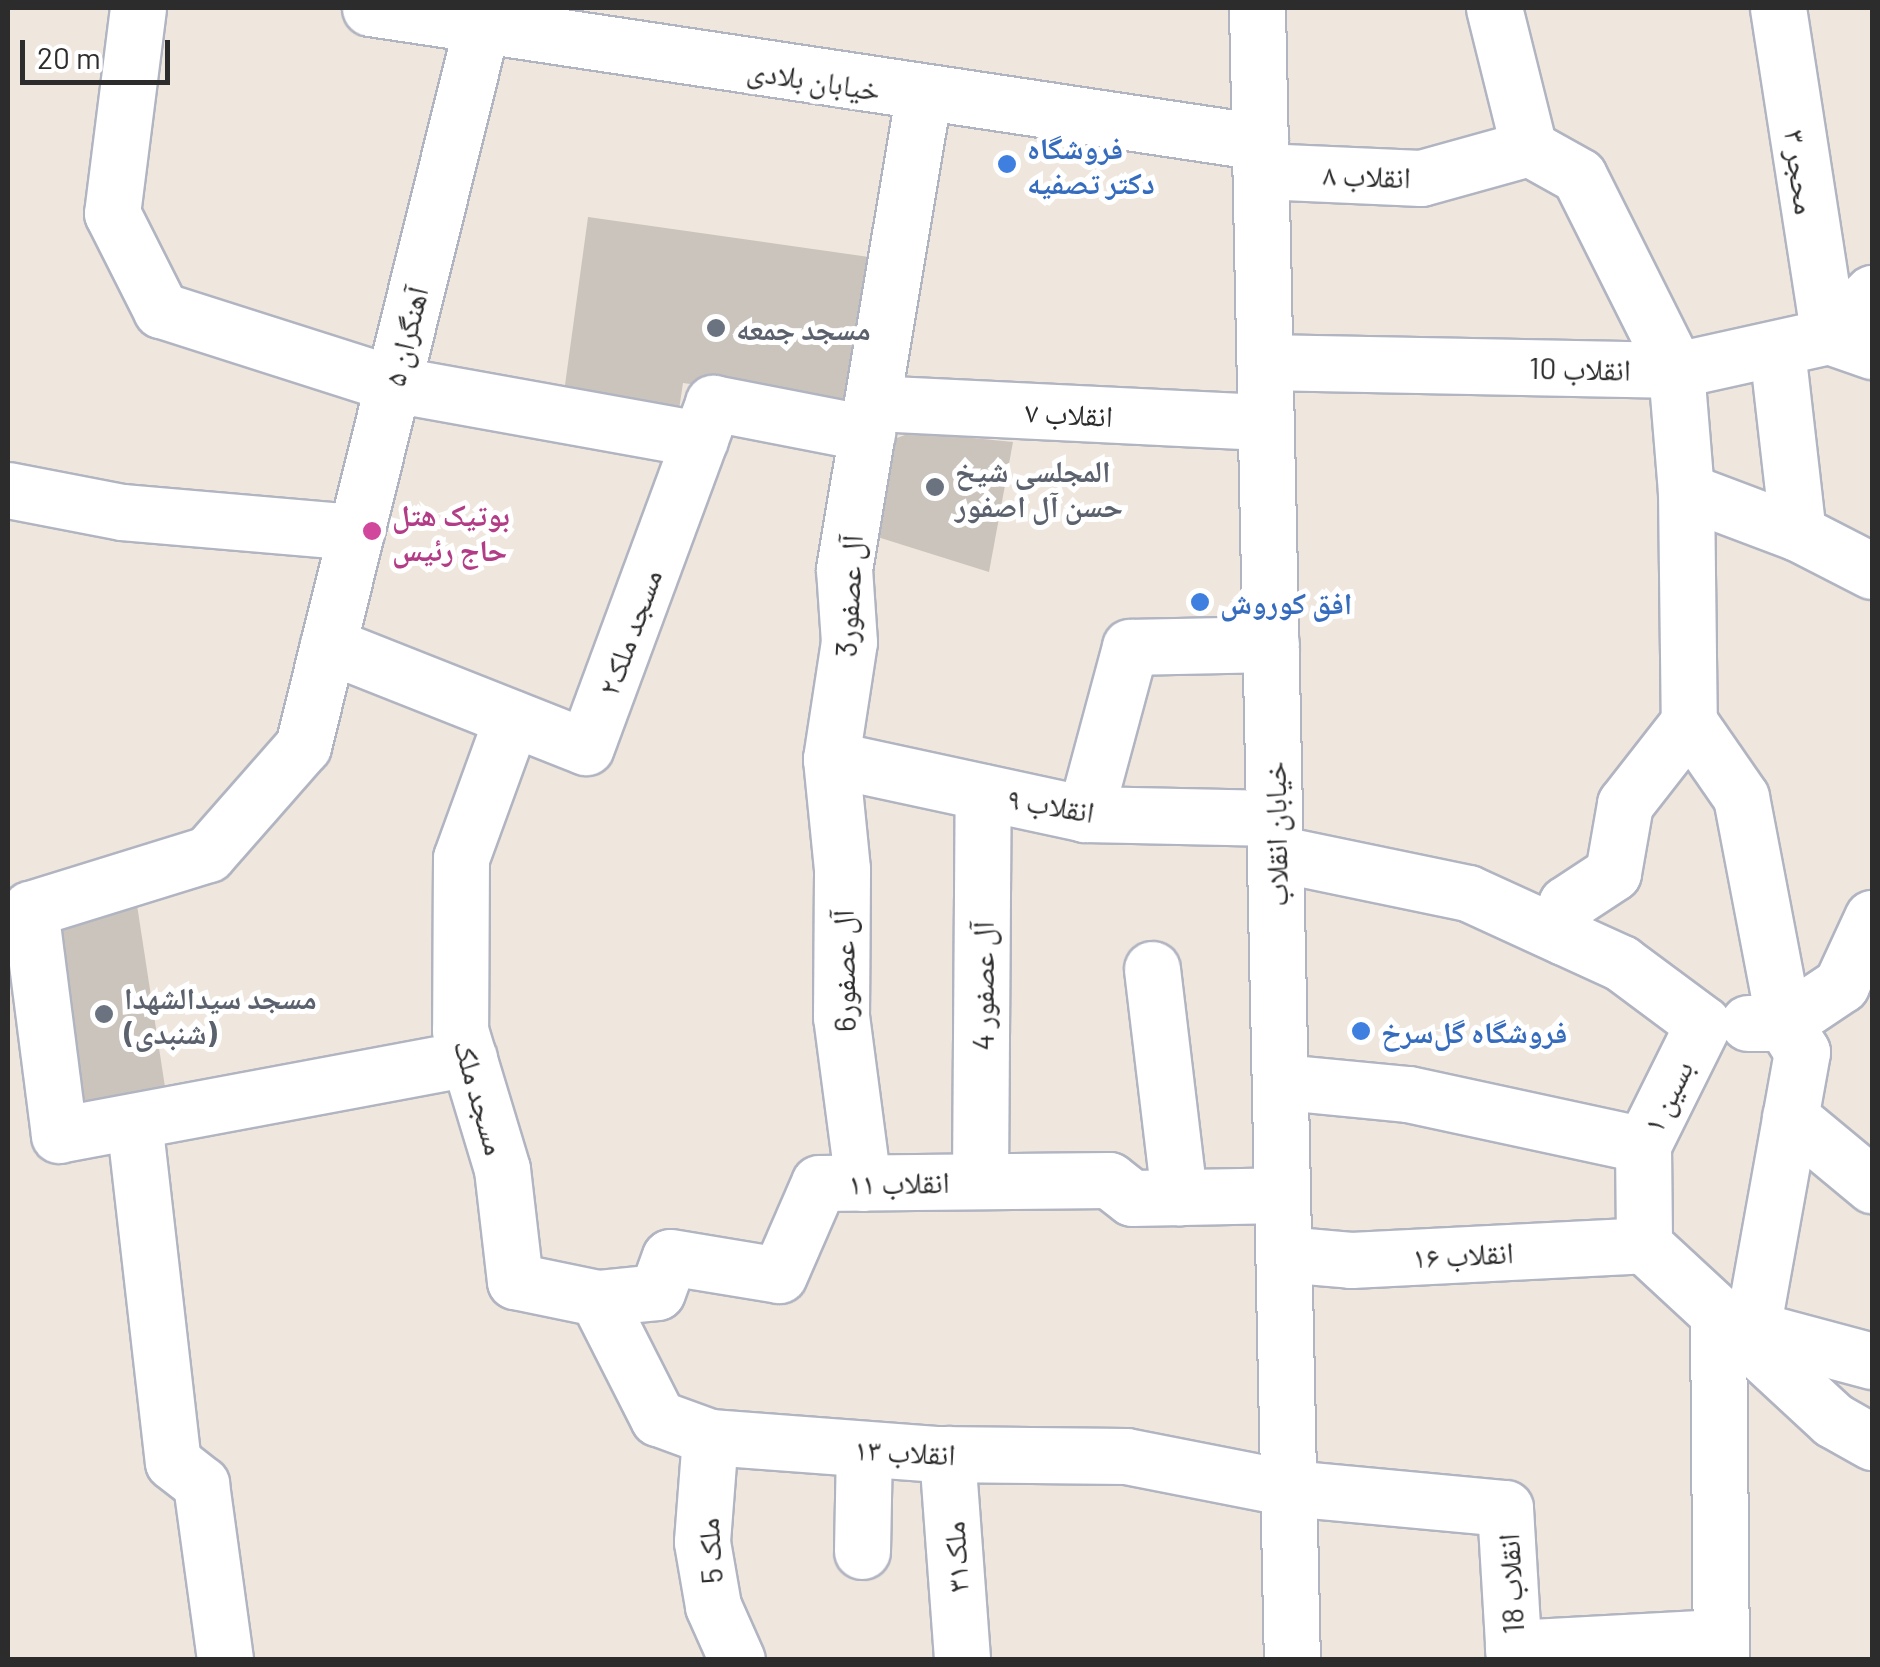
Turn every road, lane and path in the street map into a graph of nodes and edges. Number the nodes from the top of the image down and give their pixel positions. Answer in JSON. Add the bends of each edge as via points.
{"nodes":[{"id":1,"x":138,"y":8,"type":"edge"},
{"id":2,"x":370,"y":8,"type":"edge"},
{"id":3,"x":1256,"y":8,"type":"edge"},
{"id":4,"x":1494,"y":8,"type":"edge"},
{"id":5,"x":1778,"y":8,"type":"edge"},
{"id":6,"x":484,"y":17,"type":"edge"},
{"id":7,"x":923,"y":96,"type":"junction"},
{"id":8,"x":1528,"y":148,"type":"junction"},
{"id":9,"x":1261,"y":156,"type":"junction"},
{"id":10,"x":1872,"y":293,"type":"edge"},
{"id":11,"x":1851,"y":343,"type":"edge"},
{"id":12,"x":1777,"y":350,"type":"junction"},
{"id":13,"x":1265,"y":362,"type":"junction"},
{"id":14,"x":1676,"y":370,"type":"junction"},
{"id":15,"x":393,"y":384,"type":"junction"},
{"id":16,"x":869,"y":418,"type":"junction"},
{"id":17,"x":1266,"y":422,"type":"junction"},
{"id":18,"x":700,"y":438,"type":"junction"},
{"id":19,"x":8,"y":490,"type":"edge"},
{"id":20,"x":1686,"y":491,"type":"junction"},
{"id":21,"x":356,"y":532,"type":"junction"},
{"id":22,"x":1798,"y":533,"type":"junction"},
{"id":23,"x":1872,"y":571,"type":"edge"},
{"id":24,"x":1270,"y":644,"type":"junction"},
{"id":25,"x":328,"y":645,"type":"junction"},
{"id":26,"x":512,"y":718,"type":"junction"},
{"id":27,"x":1689,"y":722,"type":"junction"},
{"id":28,"x":832,"y":759,"type":"junction"},
{"id":29,"x":983,"y":792,"type":"junction"},
{"id":30,"x":1084,"y":814,"type":"junction"},
{"id":31,"x":1274,"y":835,"type":"junction"},
{"id":32,"x":1872,"y":918,"type":"edge"},
{"id":33,"x":1564,"y":937,"type":"junction"},
{"id":34,"x":1152,"y":969,"type":"dead end"},
{"id":35,"x":23,"y":978,"type":"edge"},
{"id":36,"x":1784,"y":1023,"type":"junction"},
{"id":37,"x":1703,"y":1024,"type":"junction"},
{"id":38,"x":469,"y":1058,"type":"junction"},
{"id":39,"x":1282,"y":1082,"type":"junction"},
{"id":40,"x":1790,"y":1116,"type":"junction"},
{"id":41,"x":134,"y":1121,"type":"junction"},
{"id":42,"x":1643,"y":1145,"type":"junction"},
{"id":43,"x":980,"y":1181,"type":"junction"},
{"id":44,"x":864,"y":1183,"type":"junction"},
{"id":45,"x":1872,"y":1185,"type":"edge"},
{"id":46,"x":1282,"y":1195,"type":"junction"},
{"id":47,"x":1179,"y":1197,"type":"junction"},
{"id":48,"x":1644,"y":1245,"type":"junction"},
{"id":49,"x":1283,"y":1254,"type":"junction"},
{"id":50,"x":596,"y":1298,"type":"junction"},
{"id":51,"x":1735,"y":1325,"type":"junction"},
{"id":52,"x":1872,"y":1361,"type":"edge"},
{"id":53,"x":710,"y":1437,"type":"junction"},
{"id":54,"x":1872,"y":1442,"type":"edge"},
{"id":55,"x":864,"y":1450,"type":"junction"},
{"id":56,"x":947,"y":1454,"type":"junction"},
{"id":57,"x":1289,"y":1488,"type":"junction"},
{"id":58,"x":1506,"y":1508,"type":"joint"},
{"id":59,"x":862,"y":1552,"type":"dead end"},
{"id":60,"x":1720,"y":1648,"type":"edge"},
{"id":61,"x":1514,"y":1654,"type":"edge"},
{"id":62,"x":225,"y":1660,"type":"edge"},
{"id":63,"x":737,"y":1660,"type":"edge"},
{"id":64,"x":962,"y":1660,"type":"edge"},
{"id":65,"x":1292,"y":1660,"type":"edge"}],
"edges":[{"from":1,"to":15,"type":"street","via":[[112,213],[161,310]]},
{"from":2,"to":6,"type":"street","name":"خیابان بلادی"},
{"from":3,"to":9,"type":"street","name":"خیابان انقلاب"},
{"from":4,"to":8,"type":"street"},
{"from":5,"to":11,"type":"street","name":"محجر ۳"},
{"from":6,"to":7,"type":"street","name":"خیابان بلادی"},
{"from":6,"to":15,"type":"street","name":"آهنگران ۵"},
{"from":7,"to":9,"type":"street","name":"خیابان بلادی"},
{"from":7,"to":16,"type":"street","name":"آل عصفور3"},
{"from":8,"to":9,"type":"street","name":"انقلاب ۸","via":[[1421,178]]},
{"from":8,"to":14,"type":"street","via":[[1578,176]]},
{"from":9,"to":13,"type":"street","name":"خیابان انقلاب"},
{"from":10,"to":11,"type":"street","name":"انقلاب 10"},
{"from":11,"to":12,"type":"street","name":"انقلاب 10"},
{"from":12,"to":14,"type":"street","name":"انقلاب 10"},
{"from":12,"to":22,"type":"street"},
{"from":13,"to":14,"type":"street","name":"انقلاب 10"},
{"from":13,"to":17,"type":"street","name":"خیابان انقلاب"},
{"from":14,"to":20,"type":"street"},
{"from":15,"to":18,"type":"street"},
{"from":15,"to":21,"type":"street","name":"آهنگران ۵"},
{"from":16,"to":17,"type":"street","name":"انقلاب ۷"},
{"from":16,"to":18,"type":"street","name":"مسجد ملک۲","via":[[713,403]]},
{"from":16,"to":28,"type":"street","name":"آل عصفور3","via":[[844,569],[849,642]]},
{"from":17,"to":24,"type":"street","name":"خیابان انقلاب"},
{"from":18,"to":26,"type":"street","name":"مسجد ملک۲","via":[[586,747]]},
{"from":19,"to":21,"type":"street","via":[[122,512]]},
{"from":20,"to":22,"type":"street"},
{"from":20,"to":27,"type":"street"},
{"from":21,"to":25,"type":"street","name":"آهنگران ۵"},
{"from":22,"to":23,"type":"street"},
{"from":24,"to":30,"type":"street","via":[[1130,648]]},
{"from":24,"to":31,"type":"street","name":"خیابان انقلاب"},
{"from":25,"to":26,"type":"street","name":"مسجد ملک۲"},
{"from":25,"to":35,"type":"street","name":"آهنگران ۵","via":[[303,746],[208,854],[30,909]]},
{"from":26,"to":38,"type":"street","name":"مسجد ملک","via":[[461,858],[460,1030]]},
{"from":27,"to":33,"type":"street","via":[[1625,804],[1614,873],[1566,904]]},
{"from":27,"to":36,"type":"street","via":[[1741,796]]},
{"from":28,"to":29,"type":"street","name":"انقلاب ۹"},
{"from":28,"to":44,"type":"street","name":"آل عصفور6","via":[[842,869],[841,1017]]},
{"from":29,"to":30,"type":"street","name":"انقلاب ۹"},
{"from":29,"to":43,"type":"street","name":"آل عصفور 4"},
{"from":30,"to":31,"type":"street","name":"انقلاب ۹"},
{"from":31,"to":33,"type":"street","name":"انقلاب ۹","via":[[1468,893]]},
{"from":31,"to":39,"type":"street","name":"خیابان انقلاب"},
{"from":32,"to":36,"type":"street","via":[[1841,985]]},
{"from":33,"to":37,"type":"street","name":"انقلاب ۹","via":[[1621,964]]},
{"from":34,"to":47,"type":"street"},
{"from":35,"to":41,"type":"street","via":[[58,1135]]},
{"from":36,"to":37,"type":"street"},
{"from":36,"to":40,"type":"street","via":[[1802,1052]]},
{"from":37,"to":42,"type":"street","name":"بسین ۱"},
{"from":38,"to":41,"type":"street"},
{"from":38,"to":50,"type":"street","name":"مسجد ملک","via":[[502,1170],[515,1281]]},
{"from":39,"to":42,"type":"street","via":[[1408,1094]]},
{"from":39,"to":46,"type":"street","name":"خیابان انقلاب"},
{"from":40,"to":45,"type":"street"},
{"from":40,"to":51,"type":"street"},
{"from":41,"to":62,"type":"street","via":[[174,1462],[201,1484]]},
{"from":42,"to":48,"type":"street","name":"بسین ۱"},
{"from":43,"to":44,"type":"street","name":"انقلاب ۱۱"},
{"from":43,"to":47,"type":"street","name":"انقلاب ۱۱","via":[[1109,1180],[1132,1198]]},
{"from":44,"to":50,"type":"street","name":"انقلاب ۱۱","via":[[819,1183],[779,1274],[670,1257],[657,1292]]},
{"from":46,"to":47,"type":"street","name":"انقلاب ۱۱"},
{"from":46,"to":49,"type":"street","name":"خیابان انقلاب"},
{"from":48,"to":49,"type":"street","name":"انقلاب ۱۶","via":[[1351,1260]]},
{"from":48,"to":51,"type":"street"},
{"from":49,"to":57,"type":"street","name":"خیابان انقلاب"},
{"from":50,"to":53,"type":"street","name":"انقلاب ۱۳","via":[[658,1418]]},
{"from":51,"to":52,"type":"street"},
{"from":51,"to":54,"type":"street","via":[[1833,1420]]},
{"from":51,"to":60,"type":"street"},
{"from":53,"to":55,"type":"street","name":"انقلاب ۱۳"},
{"from":53,"to":63,"type":"street","name":"ملک 5","via":[[702,1542],[714,1606]]},
{"from":55,"to":56,"type":"street","name":"انقلاب ۱۳"},
{"from":55,"to":59,"type":"street"},
{"from":56,"to":57,"type":"street","name":"انقلاب ۱۳","via":[[1126,1456]]},
{"from":56,"to":64,"type":"street","name":"ملک۳۱"},
{"from":57,"to":58,"type":"street","name":"انقلاب ۱۳"},
{"from":57,"to":65,"type":"street","name":"خیابان انقلاب"},
{"from":58,"to":61,"type":"street","name":"انقلاب 18"},
{"from":60,"to":61,"type":"street"}]}
